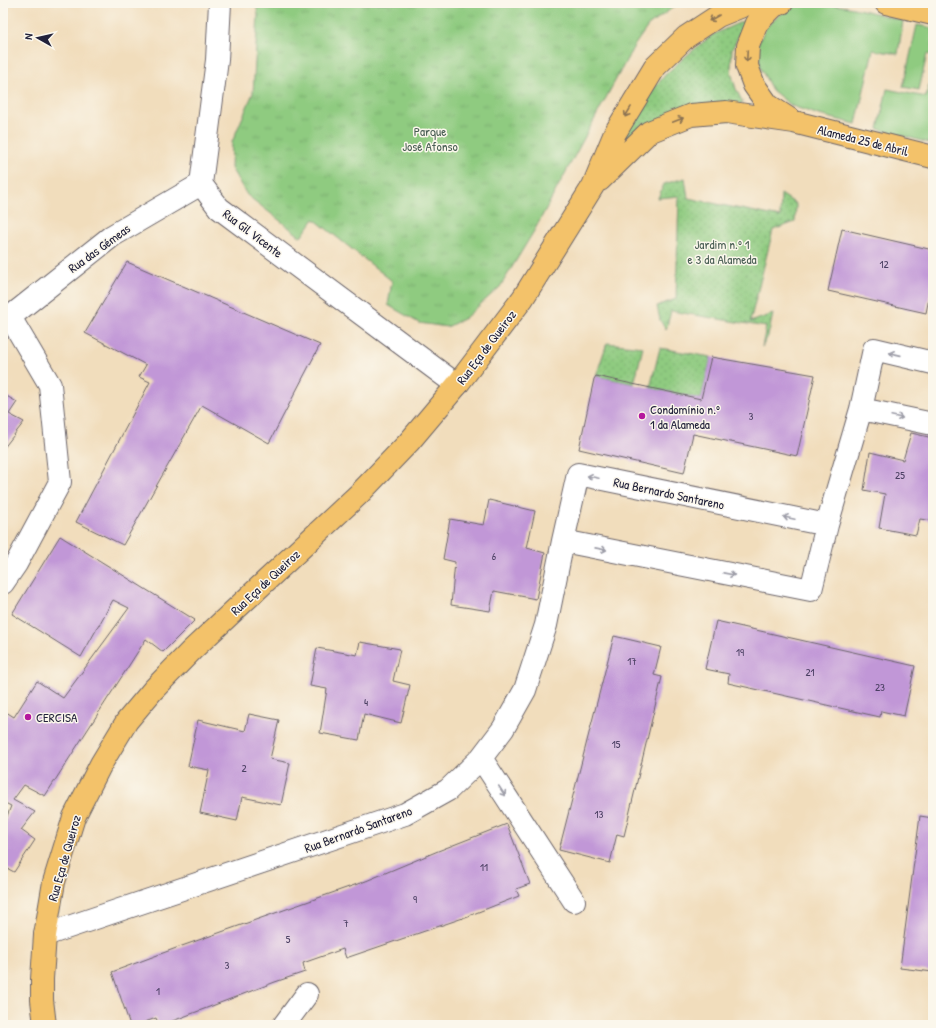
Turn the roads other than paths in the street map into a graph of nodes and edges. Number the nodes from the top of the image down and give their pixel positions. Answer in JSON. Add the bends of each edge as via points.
{"nodes":[{"id":1,"x":220,"y":3,"type":"edge"},
{"id":2,"x":750,"y":3,"type":"edge"},
{"id":3,"x":782,"y":3,"type":"edge"},
{"id":4,"x":886,"y":3,"type":"edge"},
{"id":5,"x":933,"y":14,"type":"edge"},
{"id":6,"x":794,"y":122,"type":"junction"},
{"id":7,"x":933,"y":157,"type":"edge"},
{"id":8,"x":201,"y":184,"type":"junction"},
{"id":9,"x":594,"y":186,"type":"junction"},
{"id":10,"x":6,"y":318,"type":"edge"},
{"id":11,"x":933,"y":363,"type":"edge"},
{"id":12,"x":457,"y":385,"type":"junction"},
{"id":13,"x":861,"y":409,"type":"junction"},
{"id":14,"x":933,"y":424,"type":"edge"},
{"id":15,"x":827,"y":526,"type":"junction"},
{"id":16,"x":563,"y":542,"type":"junction"},
{"id":17,"x":3,"y":583,"type":"edge"},
{"id":18,"x":481,"y":758,"type":"junction"},
{"id":19,"x":574,"y":901,"type":"dead end"},
{"id":20,"x":45,"y":935,"type":"junction"},
{"id":21,"x":307,"y":994,"type":"dead end"},
{"id":22,"x":45,"y":1025,"type":"edge"},
{"id":23,"x":284,"y":1025,"type":"edge"}],
"edges":[{"from":1,"to":8,"type":"street","via":[[217,60]]},
{"from":2,"to":9,"type":"main road","one_way":true,"via":[[718,16],[686,37],[655,67],[615,133]]},
{"from":3,"to":6,"type":"main road","name":"Alameda 25 de Abril","one_way":true,"via":[[774,6],[757,23],[748,46],[747,66],[754,85],[768,105]]},
{"from":4,"to":5,"type":"main road"},
{"from":6,"to":7,"type":"main road","name":"Alameda 25 de Abril"},
{"from":9,"to":6,"type":"main road","name":"Alameda 25 de Abril","one_way":true,"via":[[648,132],[691,115],[726,112]]},
{"from":8,"to":10,"type":"street","name":"Rua das Gémeas","via":[[112,236]]},
{"from":8,"to":12,"type":"street","name":"Rua Gil Vicente","via":[[219,208]]},
{"from":9,"to":12,"type":"main road","name":"Rua Eça de Queiroz","via":[[523,298]]},
{"from":10,"to":17,"type":"street","via":[[50,385],[60,482]]},
{"from":11,"to":13,"type":"street","one_way":true,"via":[[874,349]]},
{"from":12,"to":20,"type":"main road","name":"Rua Eça de Queiroz","via":[[409,442],[360,493],[192,650],[127,721],[74,817],[54,882]]},
{"from":13,"to":14,"type":"street","one_way":true},
{"from":13,"to":15,"type":"street"},
{"from":16,"to":15,"type":"street","one_way":true,"via":[[811,590]]},
{"from":15,"to":16,"type":"street","name":"Rua Bernardo Santareno","one_way":true,"via":[[578,474]]},
{"from":16,"to":18,"type":"street","name":"Rua Bernardo Santareno","via":[[546,625],[525,690],[503,729]]},
{"from":18,"to":19,"type":"street","one_way":true},
{"from":18,"to":20,"type":"street","name":"Rua Bernardo Santareno","via":[[448,790],[405,814]]},
{"from":20,"to":22,"type":"main road","name":"Rua Eça de Queiroz","via":[[42,979]]},
{"from":21,"to":23,"type":"street"}]}
